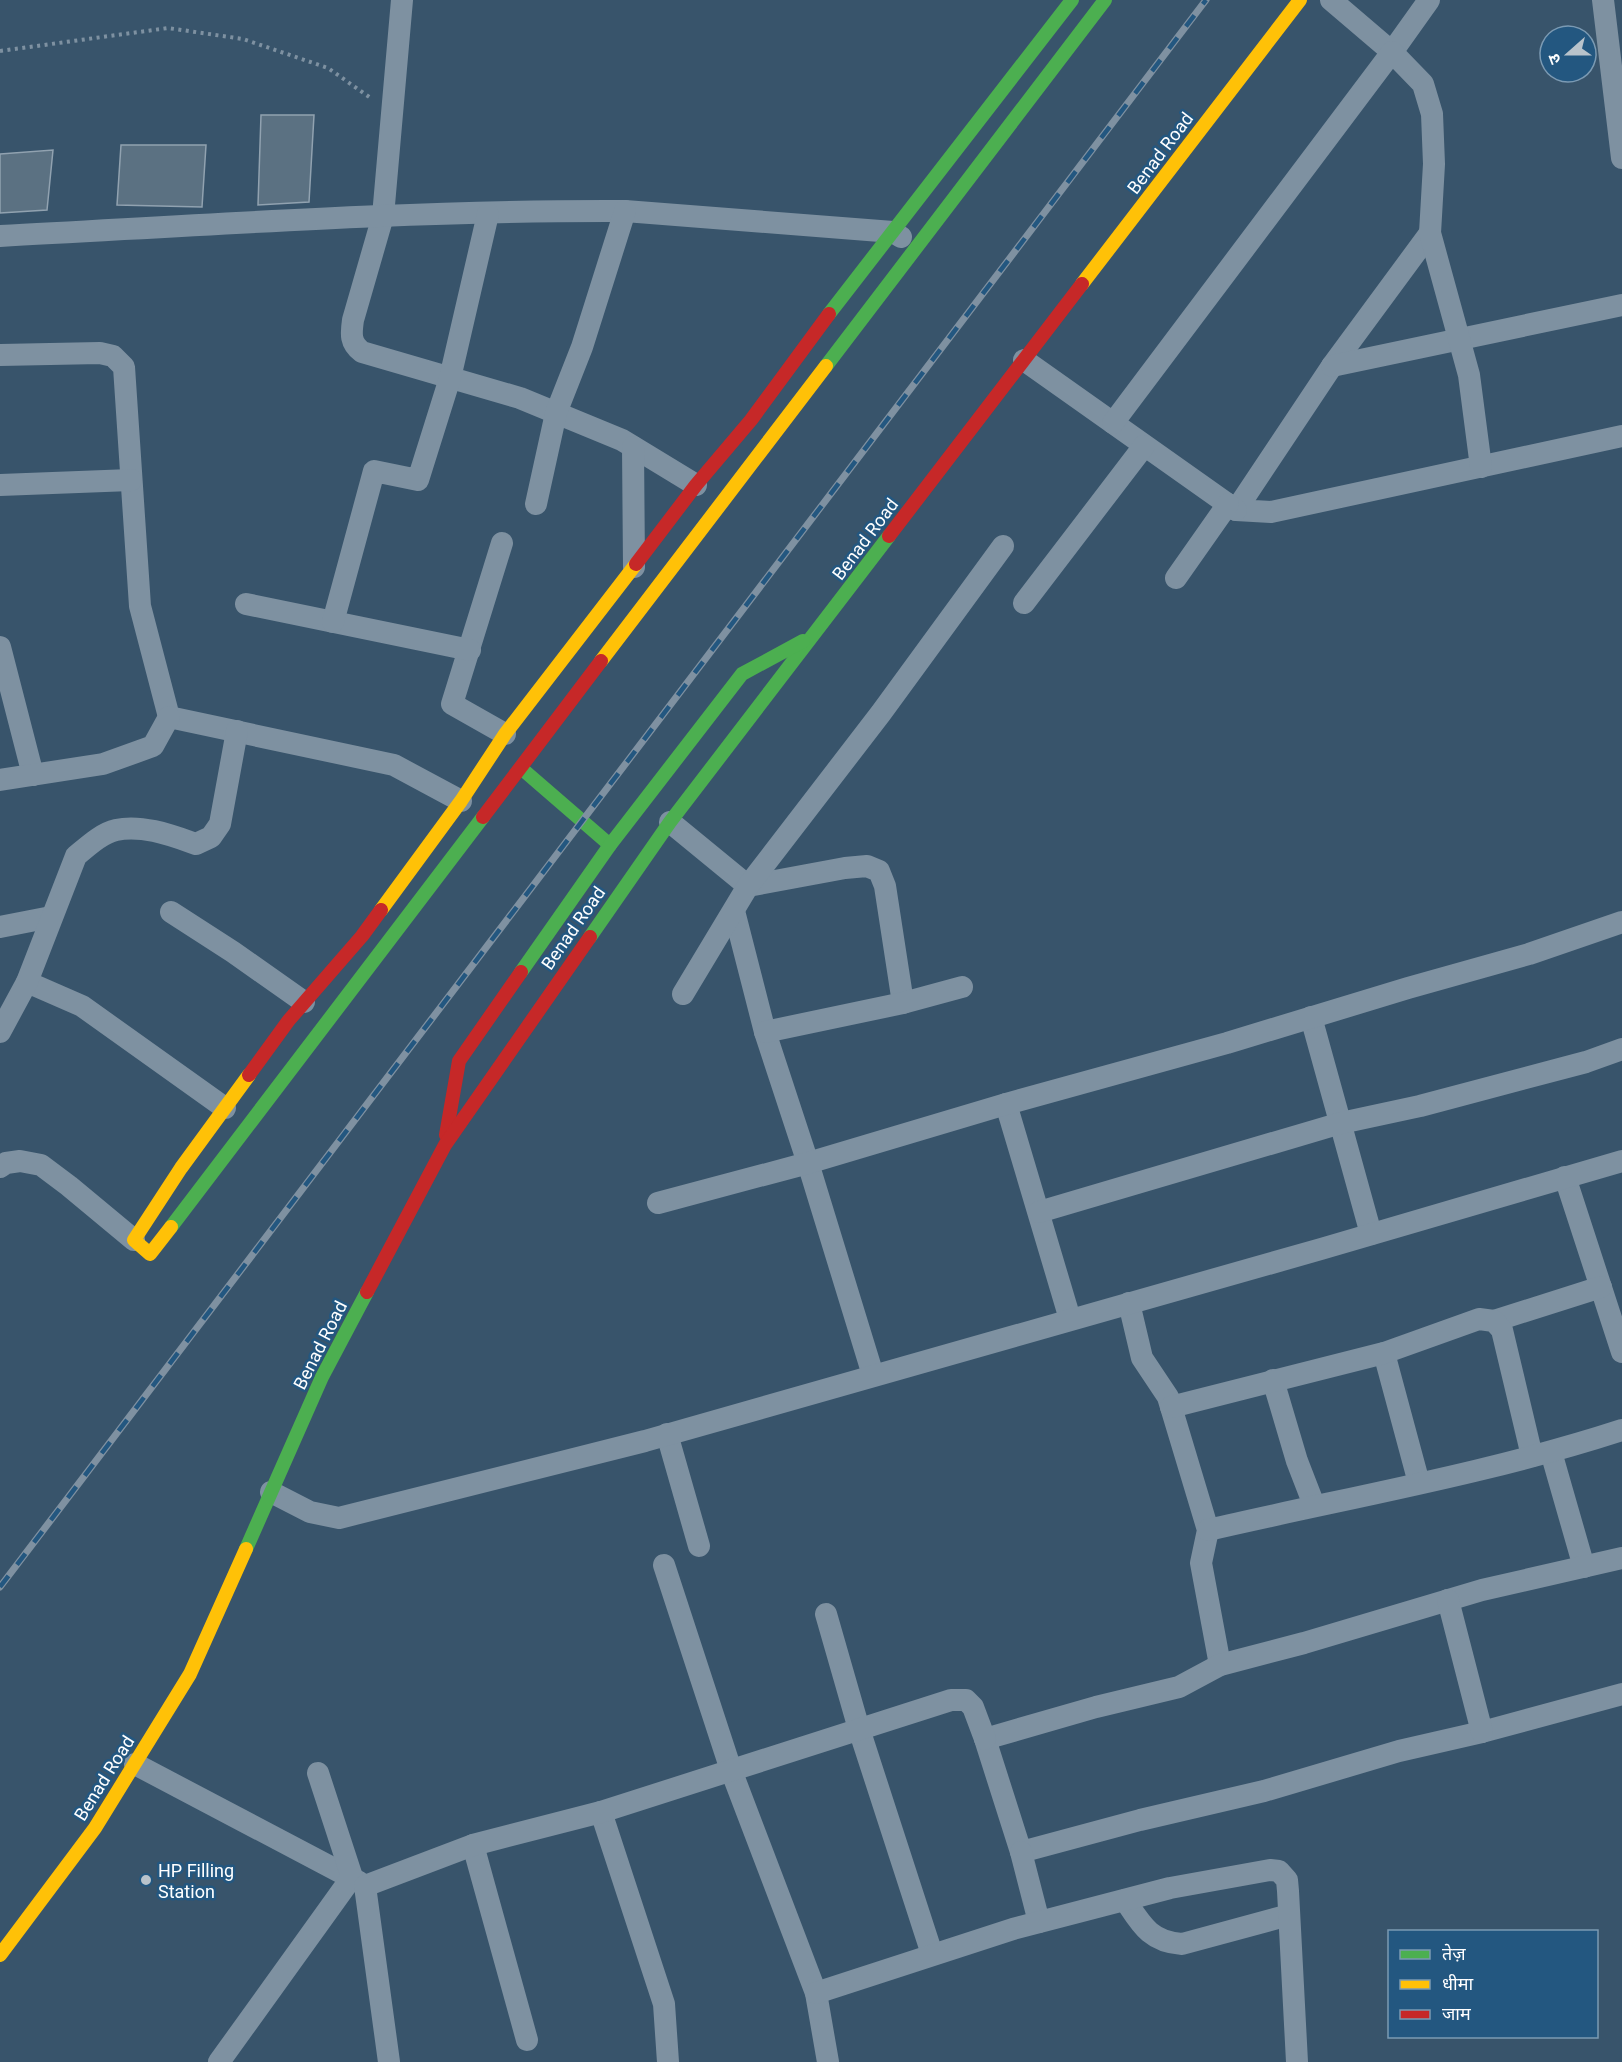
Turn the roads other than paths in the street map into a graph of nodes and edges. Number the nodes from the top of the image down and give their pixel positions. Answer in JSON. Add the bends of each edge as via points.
{"nodes":[{"id":1,"x":402,"y":0,"type":"edge"},
{"id":2,"x":1072,"y":0,"type":"edge"},
{"id":3,"x":1105,"y":0,"type":"edge"},
{"id":4,"x":1300,"y":0,"type":"edge"},
{"id":5,"x":1331,"y":0,"type":"edge"},
{"id":6,"x":1429,"y":0,"type":"edge"},
{"id":7,"x":1603,"y":0,"type":"edge"},
{"id":8,"x":1392,"y":52,"type":"junction"},
{"id":9,"x":1622,"y":158,"type":"edge"},
{"id":10,"x":625,"y":212,"type":"junction"},
{"id":11,"x":488,"y":214,"type":"junction"},
{"id":12,"x":383,"y":216,"type":"junction"},
{"id":13,"x":893,"y":232,"type":"junction"},
{"id":14,"x":1430,"y":233,"type":"junction"},
{"id":15,"x":0,"y":236,"type":"edge"},
{"id":16,"x":917,"y":247,"type":"junction"},
{"id":17,"x":1622,"y":305,"type":"edge"},
{"id":18,"x":1459,"y":339,"type":"junction"},
{"id":19,"x":0,"y":355,"type":"edge"},
{"id":20,"x":1024,"y":360,"type":"junction"},
{"id":21,"x":1332,"y":366,"type":"junction"},
{"id":22,"x":450,"y":378,"type":"junction"},
{"id":23,"x":556,"y":413,"type":"junction"},
{"id":24,"x":1113,"y":423,"type":"junction"},
{"id":25,"x":1622,"y":436,"type":"edge"},
{"id":26,"x":1144,"y":446,"type":"junction"},
{"id":27,"x":633,"y":447,"type":"junction"},
{"id":28,"x":1481,"y":467,"type":"junction"},
{"id":29,"x":131,"y":480,"type":"junction"},
{"id":30,"x":0,"y":485,"type":"edge"},
{"id":31,"x":696,"y":485,"type":"junction"},
{"id":32,"x":536,"y":504,"type":"dead end"},
{"id":33,"x":1232,"y":507,"type":"junction"},
{"id":34,"x":502,"y":543,"type":"dead end"},
{"id":35,"x":1004,"y":546,"type":"dead end"},
{"id":36,"x":634,"y":567,"type":"junction"},
{"id":37,"x":1176,"y":578,"type":"dead end"},
{"id":38,"x":1024,"y":603,"type":"dead end"},
{"id":39,"x":246,"y":604,"type":"dead end"},
{"id":40,"x":333,"y":622,"type":"junction"},
{"id":41,"x":815,"y":634,"type":"junction"},
{"id":42,"x":0,"y":647,"type":"edge"},
{"id":43,"x":470,"y":650,"type":"junction"},
{"id":44,"x":169,"y":717,"type":"junction"},
{"id":45,"x":237,"y":731,"type":"junction"},
{"id":46,"x":505,"y":734,"type":"junction"},
{"id":47,"x":520,"y":768,"type":"junction"},
{"id":48,"x":33,"y":775,"type":"junction"},
{"id":49,"x":0,"y":780,"type":"edge"},
{"id":50,"x":461,"y":801,"type":"junction"},
{"id":51,"x":670,"y":822,"type":"junction"},
{"id":52,"x":610,"y":845,"type":"junction"},
{"id":53,"x":748,"y":886,"type":"junction"},
{"id":54,"x":734,"y":911,"type":"junction"},
{"id":55,"x":171,"y":912,"type":"dead end"},
{"id":56,"x":51,"y":917,"type":"junction"},
{"id":57,"x":1622,"y":922,"type":"edge"},
{"id":58,"x":0,"y":927,"type":"edge"},
{"id":59,"x":27,"y":982,"type":"junction"},
{"id":60,"x":962,"y":987,"type":"dead end"},
{"id":61,"x":683,"y":994,"type":"dead end"},
{"id":62,"x":304,"y":1002,"type":"junction"},
{"id":63,"x":903,"y":1003,"type":"junction"},
{"id":64,"x":1311,"y":1017,"type":"junction"},
{"id":65,"x":0,"y":1032,"type":"edge"},
{"id":66,"x":765,"y":1032,"type":"junction"},
{"id":67,"x":1622,"y":1049,"type":"edge"},
{"id":68,"x":1006,"y":1104,"type":"junction"},
{"id":69,"x":225,"y":1108,"type":"junction"},
{"id":70,"x":1341,"y":1124,"type":"junction"},
{"id":71,"x":445,"y":1145,"type":"junction"},
{"id":72,"x":1622,"y":1161,"type":"edge"},
{"id":73,"x":808,"y":1163,"type":"junction"},
{"id":74,"x":0,"y":1167,"type":"edge"},
{"id":75,"x":1565,"y":1178,"type":"junction"},
{"id":76,"x":658,"y":1203,"type":"dead end"},
{"id":77,"x":1039,"y":1212,"type":"junction"},
{"id":78,"x":1371,"y":1234,"type":"junction"},
{"id":79,"x":134,"y":1240,"type":"junction"},
{"id":80,"x":1600,"y":1287,"type":"junction"},
{"id":81,"x":1129,"y":1303,"type":"junction"},
{"id":82,"x":1070,"y":1319,"type":"junction"},
{"id":83,"x":1494,"y":1321,"type":"junction"},
{"id":84,"x":1622,"y":1352,"type":"edge"},
{"id":85,"x":1384,"y":1353,"type":"junction"},
{"id":86,"x":873,"y":1375,"type":"junction"},
{"id":87,"x":1273,"y":1380,"type":"junction"},
{"id":88,"x":1171,"y":1407,"type":"junction"},
{"id":89,"x":1622,"y":1430,"type":"edge"},
{"id":90,"x":667,"y":1434,"type":"junction"},
{"id":91,"x":1541,"y":1454,"type":"junction"},
{"id":92,"x":1419,"y":1483,"type":"junction"},
{"id":93,"x":271,"y":1492,"type":"junction"},
{"id":94,"x":1314,"y":1505,"type":"junction"},
{"id":95,"x":1208,"y":1530,"type":"junction"},
{"id":96,"x":699,"y":1546,"type":"dead end"},
{"id":97,"x":1622,"y":1558,"type":"edge"},
{"id":98,"x":664,"y":1565,"type":"dead end"},
{"id":99,"x":1584,"y":1567,"type":"junction"},
{"id":100,"x":1448,"y":1600,"type":"junction"},
{"id":101,"x":826,"y":1614,"type":"dead end"},
{"id":102,"x":1220,"y":1665,"type":"junction"},
{"id":103,"x":1622,"y":1694,"type":"edge"},
{"id":104,"x":859,"y":1729,"type":"junction"},
{"id":105,"x":1482,"y":1732,"type":"junction"},
{"id":106,"x":985,"y":1739,"type":"junction"},
{"id":107,"x":135,"y":1764,"type":"junction"},
{"id":108,"x":731,"y":1770,"type":"junction"},
{"id":109,"x":318,"y":1773,"type":"dead end"},
{"id":110,"x":601,"y":1812,"type":"junction"},
{"id":111,"x":473,"y":1845,"type":"junction"},
{"id":112,"x":1021,"y":1852,"type":"junction"},
{"id":113,"x":359,"y":1881,"type":"junction"},
{"id":114,"x":1125,"y":1900,"type":"junction"},
{"id":115,"x":1289,"y":1914,"type":"junction"},
{"id":116,"x":1039,"y":1922,"type":"junction"},
{"id":117,"x":932,"y":1954,"type":"junction"},
{"id":118,"x":0,"y":1955,"type":"edge"},
{"id":119,"x":816,"y":1994,"type":"junction"},
{"id":120,"x":526,"y":2040,"type":"dead end"},
{"id":121,"x":219,"y":2062,"type":"edge"},
{"id":122,"x":389,"y":2062,"type":"edge"},
{"id":123,"x":668,"y":2062,"type":"edge"},
{"id":124,"x":828,"y":2062,"type":"edge"},
{"id":125,"x":1297,"y":2062,"type":"edge"}],
"edges":[{"from":1,"to":12,"type":"street"},
{"from":2,"to":13,"type":"street"},
{"from":3,"to":16,"type":"street"},
{"from":4,"to":20,"type":"street","name":"Benad Road"},
{"from":5,"to":8,"type":"street"},
{"from":6,"to":8,"type":"street"},
{"from":7,"to":9,"type":"street"},
{"from":8,"to":14,"type":"street","via":[[1423,84],[1432,114]]},
{"from":8,"to":24,"type":"street"},
{"from":10,"to":11,"type":"street"},
{"from":10,"to":13,"type":"street"},
{"from":10,"to":23,"type":"street","via":[[582,347]]},
{"from":11,"to":12,"type":"street"},
{"from":11,"to":22,"type":"street"},
{"from":12,"to":15,"type":"street"},
{"from":12,"to":22,"type":"street","via":[[353,320],[351,336],[355,347]]},
{"from":13,"to":16,"type":"street"},
{"from":13,"to":31,"type":"street","via":[[751,420]]},
{"from":14,"to":18,"type":"street"},
{"from":14,"to":21,"type":"street"},
{"from":16,"to":47,"type":"street"},
{"from":17,"to":18,"type":"street"},
{"from":18,"to":21,"type":"street"},
{"from":18,"to":28,"type":"street","via":[[1469,375]]},
{"from":19,"to":29,"type":"street","via":[[113,356],[124,367]]},
{"from":20,"to":24,"type":"street"},
{"from":20,"to":41,"type":"street","name":"Benad Road"},
{"from":21,"to":33,"type":"street"},
{"from":22,"to":23,"type":"street"},
{"from":22,"to":40,"type":"street","via":[[418,480],[374,471]]},
{"from":23,"to":27,"type":"street"},
{"from":23,"to":32,"type":"street"},
{"from":24,"to":26,"type":"street"},
{"from":25,"to":28,"type":"street"},
{"from":26,"to":33,"type":"street"},
{"from":26,"to":38,"type":"street"},
{"from":27,"to":31,"type":"street"},
{"from":27,"to":36,"type":"street"},
{"from":28,"to":33,"type":"street","via":[[1271,512]]},
{"from":29,"to":30,"type":"street"},
{"from":29,"to":44,"type":"street","via":[[140,606]]},
{"from":31,"to":36,"type":"street"},
{"from":33,"to":37,"type":"street"},
{"from":34,"to":43,"type":"street"},
{"from":35,"to":53,"type":"street"},
{"from":36,"to":46,"type":"street"},
{"from":39,"to":40,"type":"street"},
{"from":40,"to":43,"type":"street"},
{"from":41,"to":51,"type":"street","name":"Benad Road"},
{"from":41,"to":52,"type":"street","via":[[742,674]]},
{"from":42,"to":48,"type":"street"},
{"from":43,"to":46,"type":"street","via":[[452,704]]},
{"from":44,"to":45,"type":"street"},
{"from":44,"to":48,"type":"street","via":[[153,746],[103,764]]},
{"from":45,"to":50,"type":"street","via":[[394,765]]},
{"from":45,"to":56,"type":"street","via":[[220,824],[211,837],[196,844],[129,828],[114,830],[76,856]]},
{"from":46,"to":50,"type":"street"},
{"from":47,"to":52,"type":"street"},
{"from":47,"to":79,"type":"street","via":[[150,1254]]},
{"from":48,"to":49,"type":"street"},
{"from":50,"to":62,"type":"street","via":[[362,936]]},
{"from":51,"to":53,"type":"street"},
{"from":51,"to":71,"type":"street","name":"Benad Road"},
{"from":52,"to":71,"type":"street","via":[[459,1061]]},
{"from":53,"to":54,"type":"street"},
{"from":53,"to":63,"type":"street","via":[[845,868],[867,866],[879,871],[885,886]]},
{"from":54,"to":61,"type":"street"},
{"from":54,"to":66,"type":"street"},
{"from":55,"to":62,"type":"street"},
{"from":56,"to":58,"type":"street"},
{"from":56,"to":59,"type":"street"},
{"from":57,"to":64,"type":"street","via":[[1529,954]]},
{"from":59,"to":65,"type":"street"},
{"from":59,"to":69,"type":"street","via":[[81,1006]]},
{"from":60,"to":63,"type":"street"},
{"from":62,"to":69,"type":"street"},
{"from":63,"to":66,"type":"street"},
{"from":64,"to":68,"type":"street"},
{"from":64,"to":70,"type":"street"},
{"from":66,"to":73,"type":"street"},
{"from":67,"to":70,"type":"street","via":[[1586,1062]]},
{"from":68,"to":73,"type":"street"},
{"from":68,"to":77,"type":"street"},
{"from":69,"to":79,"type":"street"},
{"from":70,"to":77,"type":"street"},
{"from":70,"to":78,"type":"street"},
{"from":71,"to":93,"type":"street","name":"Benad Road","via":[[322,1377]]},
{"from":72,"to":75,"type":"street"},
{"from":73,"to":76,"type":"street"},
{"from":73,"to":86,"type":"street"},
{"from":74,"to":79,"type":"street","via":[[6,1162],[20,1161],[41,1165]]},
{"from":75,"to":78,"type":"street"},
{"from":75,"to":80,"type":"street"},
{"from":77,"to":82,"type":"street"},
{"from":78,"to":81,"type":"street"},
{"from":80,"to":83,"type":"street"},
{"from":80,"to":84,"type":"street"},
{"from":81,"to":82,"type":"street"},
{"from":81,"to":88,"type":"street","via":[[1142,1358]]},
{"from":82,"to":86,"type":"street"},
{"from":83,"to":85,"type":"street","via":[[1479,1319]]},
{"from":83,"to":91,"type":"street","via":[[1502,1330]]},
{"from":85,"to":87,"type":"street"},
{"from":85,"to":92,"type":"street"},
{"from":86,"to":90,"type":"street"},
{"from":87,"to":88,"type":"street"},
{"from":87,"to":94,"type":"street"},
{"from":88,"to":95,"type":"street"},
{"from":89,"to":91,"type":"street"},
{"from":90,"to":93,"type":"street","via":[[339,1518],[310,1512]]},
{"from":90,"to":96,"type":"street"},
{"from":91,"to":92,"type":"street"},
{"from":91,"to":99,"type":"street"},
{"from":92,"to":94,"type":"street"},
{"from":93,"to":107,"type":"street","name":"Benad Road","via":[[190,1674]]},
{"from":94,"to":95,"type":"street"},
{"from":95,"to":102,"type":"street","via":[[1201,1563]]},
{"from":97,"to":99,"type":"street"},
{"from":98,"to":108,"type":"street"},
{"from":99,"to":100,"type":"street"},
{"from":100,"to":102,"type":"street"},
{"from":100,"to":105,"type":"street"},
{"from":101,"to":104,"type":"street"},
{"from":102,"to":106,"type":"street","via":[[1179,1687]]},
{"from":103,"to":105,"type":"street"},
{"from":104,"to":106,"type":"street","via":[[951,1700],[966,1700],[973,1707]]},
{"from":104,"to":108,"type":"street"},
{"from":104,"to":117,"type":"street"},
{"from":105,"to":112,"type":"street"},
{"from":106,"to":112,"type":"street"},
{"from":107,"to":113,"type":"street"},
{"from":107,"to":118,"type":"street","name":"Benad Road","via":[[95,1828]]},
{"from":108,"to":110,"type":"street"},
{"from":108,"to":119,"type":"street"},
{"from":109,"to":113,"type":"street"},
{"from":110,"to":111,"type":"street"},
{"from":110,"to":123,"type":"street","via":[[664,2004]]},
{"from":111,"to":113,"type":"street"},
{"from":111,"to":120,"type":"street"},
{"from":112,"to":116,"type":"street"},
{"from":113,"to":121,"type":"street"},
{"from":113,"to":122,"type":"street"},
{"from":114,"to":115,"type":"street","via":[[1142,1926],[1168,1943],[1182,1944]]},
{"from":114,"to":115,"type":"street","via":[[1270,1870],[1279,1871],[1287,1880]]},
{"from":114,"to":116,"type":"street"},
{"from":115,"to":125,"type":"street"},
{"from":116,"to":117,"type":"street"},
{"from":117,"to":119,"type":"street"},
{"from":119,"to":124,"type":"street"}]}
